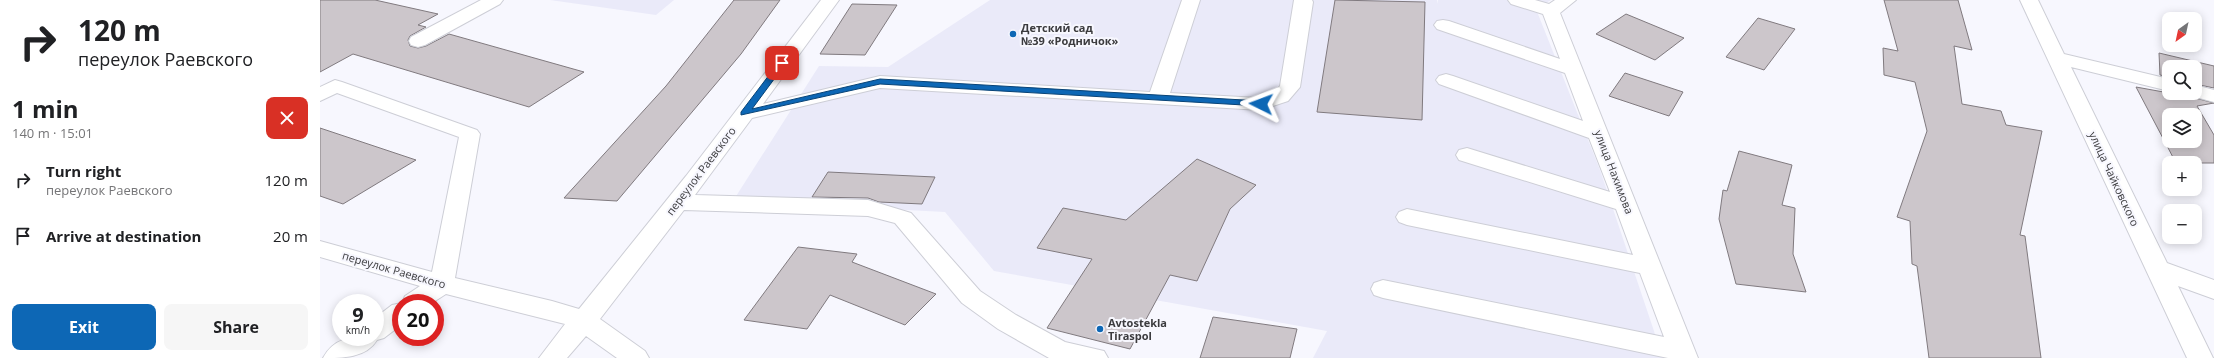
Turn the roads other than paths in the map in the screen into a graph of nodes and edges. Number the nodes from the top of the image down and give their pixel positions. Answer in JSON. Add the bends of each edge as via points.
{"nodes":[{"id":1,"x":494,"y":0,"type":"edge"},
{"id":2,"x":830,"y":0,"type":"edge"},
{"id":3,"x":1191,"y":0,"type":"edge"},
{"id":4,"x":1302,"y":0,"type":"edge"},
{"id":5,"x":1517,"y":0,"type":"edge"},
{"id":6,"x":2029,"y":0,"type":"edge"},
{"id":7,"x":1559,"y":5,"type":"edge"},
{"id":8,"x":1443,"y":25,"type":"dead end"},
{"id":9,"x":418,"y":41,"type":"dead end"},
{"id":10,"x":2057,"y":58,"type":"junction"},
{"id":11,"x":1574,"y":70,"type":"junction"},
{"id":12,"x":1446,"y":80,"type":"dead end"},
{"id":13,"x":2162,"y":82,"type":"edge"},
{"id":14,"x":2202,"y":93,"type":"edge"},
{"id":15,"x":320,"y":94,"type":"edge"},
{"id":16,"x":2214,"y":96,"type":"edge"},
{"id":17,"x":1158,"y":98,"type":"junction"},
{"id":18,"x":744,"y":114,"type":"junction"},
{"id":19,"x":1599,"y":134,"type":"junction"},
{"id":20,"x":1467,"y":155,"type":"dead end"},
{"id":21,"x":677,"y":202,"type":"junction"},
{"id":22,"x":1627,"y":205,"type":"junction"},
{"id":23,"x":1407,"y":217,"type":"dead end"},
{"id":24,"x":320,"y":248,"type":"edge"},
{"id":25,"x":1651,"y":267,"type":"junction"},
{"id":26,"x":2156,"y":268,"type":"junction"},
{"id":27,"x":442,"y":284,"type":"junction"},
{"id":28,"x":1383,"y":289,"type":"dead end"},
{"id":29,"x":2214,"y":290,"type":"edge"},
{"id":30,"x":427,"y":294,"type":"edge"},
{"id":31,"x":584,"y":321,"type":"junction"},
{"id":32,"x":353,"y":346,"type":"edge"},
{"id":33,"x":1684,"y":354,"type":"edge"},
{"id":34,"x":336,"y":358,"type":"edge"},
{"id":35,"x":552,"y":358,"type":"edge"},
{"id":36,"x":636,"y":358,"type":"edge"},
{"id":37,"x":1095,"y":358,"type":"edge"},
{"id":38,"x":2200,"y":358,"type":"edge"}],
"edges":[{"from":1,"to":9,"type":"street"},
{"from":2,"to":18,"type":"street","name":"переулок Раевского"},
{"from":3,"to":17,"type":"street"},
{"from":4,"to":17,"type":"street","via":[[1304,2],[1290,87],[1281,97],[1261,104]]},
{"from":5,"to":7,"type":"street"},
{"from":6,"to":10,"type":"street","name":"улица Чайковского"},
{"from":7,"to":11,"type":"street","name":"улица Нахимова"},
{"from":8,"to":11,"type":"street"},
{"from":10,"to":13,"type":"street"},
{"from":10,"to":26,"type":"street","name":"улица Чайковского"},
{"from":11,"to":19,"type":"street","name":"улица Нахимова"},
{"from":12,"to":19,"type":"street"},
{"from":14,"to":16,"type":"street"},
{"from":15,"to":27,"type":"street","via":[[335,86],[470,134]]},
{"from":17,"to":18,"type":"street","via":[[880,82]]},
{"from":18,"to":21,"type":"street","name":"переулок Раевского"},
{"from":19,"to":22,"type":"street","name":"улица Нахимова"},
{"from":20,"to":22,"type":"street"},
{"from":21,"to":31,"type":"street","name":"переулок Раевского"},
{"from":21,"to":37,"type":"street","via":[[868,208],[903,218],[971,298],[1059,351]]},
{"from":22,"to":25,"type":"street","name":"улица Нахимова"},
{"from":23,"to":25,"type":"street"},
{"from":24,"to":27,"type":"street","name":"переулок Раевского"},
{"from":25,"to":33,"type":"street","name":"улица Нахимова"},
{"from":26,"to":29,"type":"street"},
{"from":26,"to":38,"type":"street","name":"улица Чайковского"},
{"from":27,"to":30,"type":"street"},
{"from":27,"to":31,"type":"street","name":"переулок Раевского","via":[[552,310]]},
{"from":28,"to":33,"type":"street"},
{"from":31,"to":35,"type":"street","name":"переулок Раевского"},
{"from":31,"to":36,"type":"street"},
{"from":32,"to":34,"type":"street"}]}
